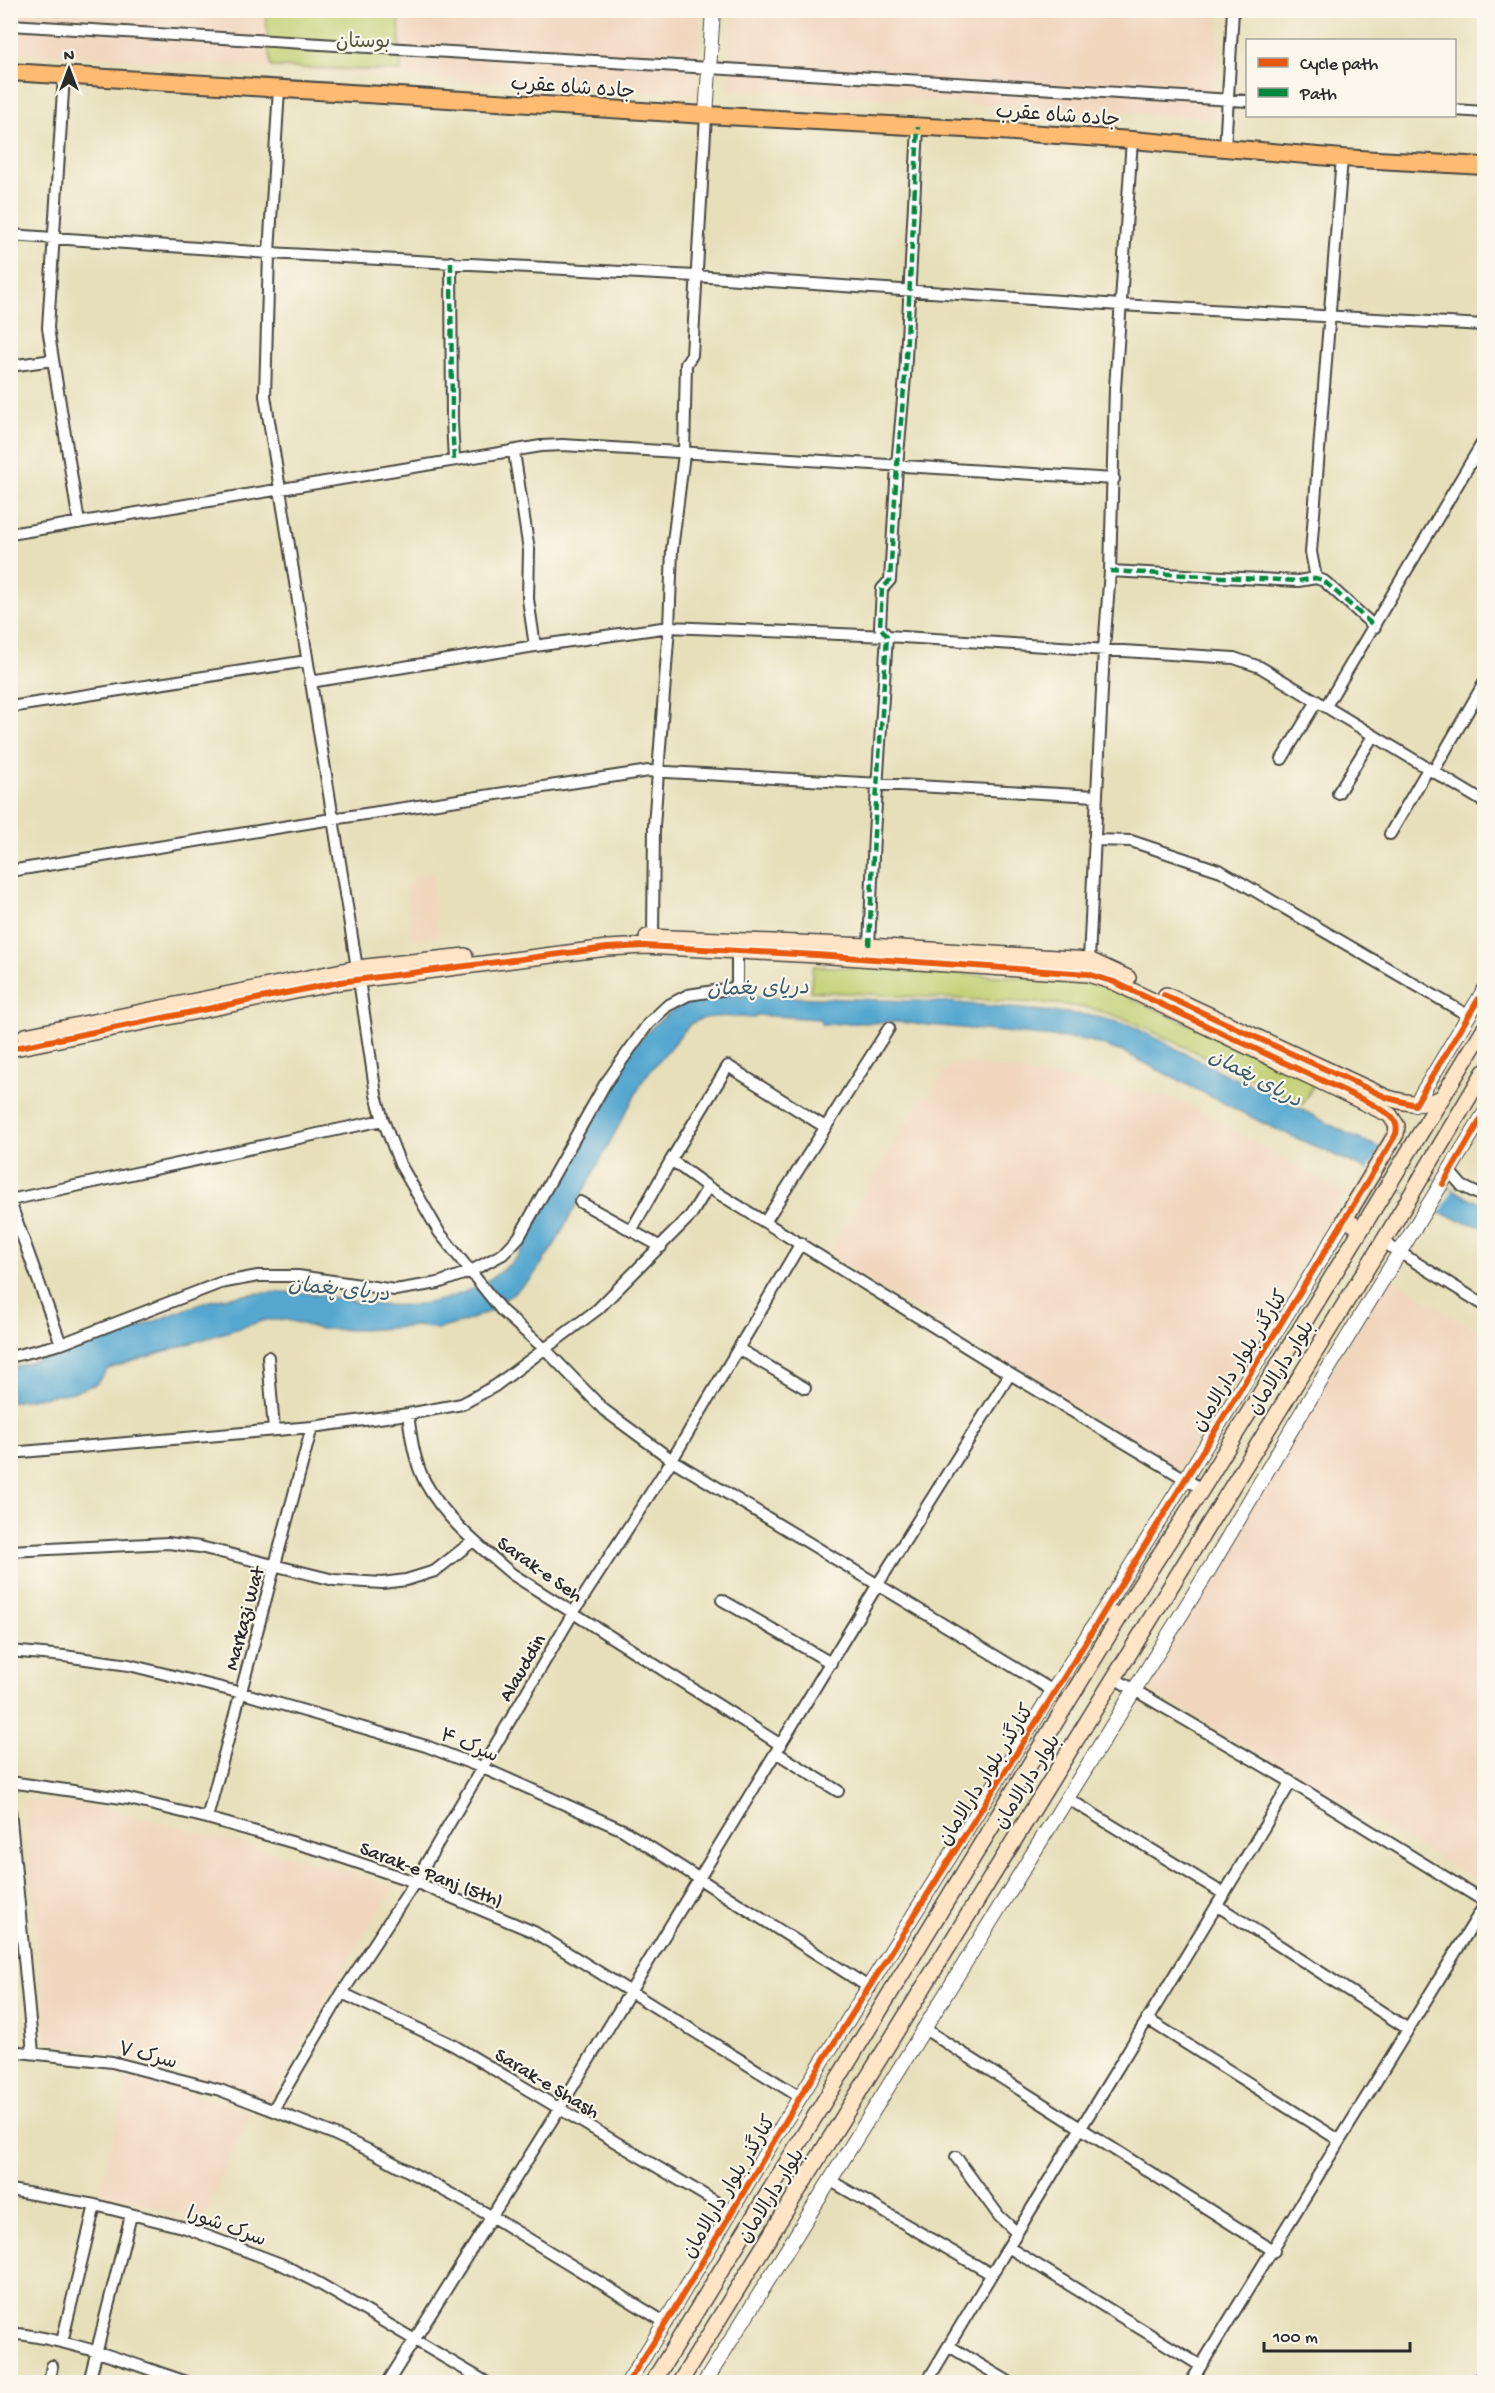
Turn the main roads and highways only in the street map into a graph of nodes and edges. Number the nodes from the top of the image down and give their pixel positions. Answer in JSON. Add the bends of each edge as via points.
{"nodes":[{"id":1,"x":10,"y":72,"type":"edge"},
{"id":2,"x":1485,"y":166,"type":"edge"},
{"id":3,"x":816,"y":949,"type":"junction"},
{"id":4,"x":358,"y":974,"type":"junction"},
{"id":5,"x":1485,"y":1029,"type":"edge"},
{"id":6,"x":10,"y":1039,"type":"edge"},
{"id":7,"x":10,"y":1049,"type":"edge"},
{"id":8,"x":1461,"y":1067,"type":"junction"},
{"id":9,"x":1482,"y":1075,"type":"edge"},
{"id":10,"x":1442,"y":1098,"type":"junction"},
{"id":11,"x":1361,"y":1229,"type":"junction"},
{"id":12,"x":1316,"y":1302,"type":"junction"},
{"id":13,"x":1337,"y":1315,"type":"junction"},
{"id":14,"x":1105,"y":1610,"type":"road end"},
{"id":15,"x":1119,"y":1618,"type":"junction"},
{"id":16,"x":654,"y":2382,"type":"edge"},
{"id":17,"x":680,"y":2382,"type":"edge"}],
"edges":[{"from":1,"to":2,"type":"highway","name":"جاده شاه عقرب","via":[[1132,140]]},
{"from":3,"to":4,"type":"main road","via":[[737,952],[645,946],[607,948]]},
{"from":3,"to":4,"type":"main road","via":[[653,936],[591,940]]},
{"from":3,"to":10,"type":"main road","via":[[869,946],[1089,960],[1378,1093],[1415,1105]]},
{"from":3,"to":11,"type":"main road","name":"کنارگذر بلوار دارالامان","via":[[1088,974],[1114,982],[1390,1115],[1397,1130],[1345,1219]]},
{"from":4,"to":6,"type":"main road"},
{"from":4,"to":7,"type":"main road"},
{"from":5,"to":8,"type":"main road"},
{"from":8,"to":9,"type":"main road"},
{"from":8,"to":10,"type":"main road"},
{"from":9,"to":13,"type":"main road","name":"بلوار دارالامان"},
{"from":10,"to":11,"type":"main road","name":"بلوار دارالامان"},
{"from":11,"to":12,"type":"main road","name":"بلوار دارالامان"},
{"from":12,"to":13,"type":"main road"},
{"from":12,"to":15,"type":"main road","name":"بلوار دارالامان"},
{"from":13,"to":17,"type":"main road","name":"بلوار دارالامان"},
{"from":14,"to":15,"type":"main road"},
{"from":15,"to":16,"type":"main road","name":"بلوار دارالامان"}]}
